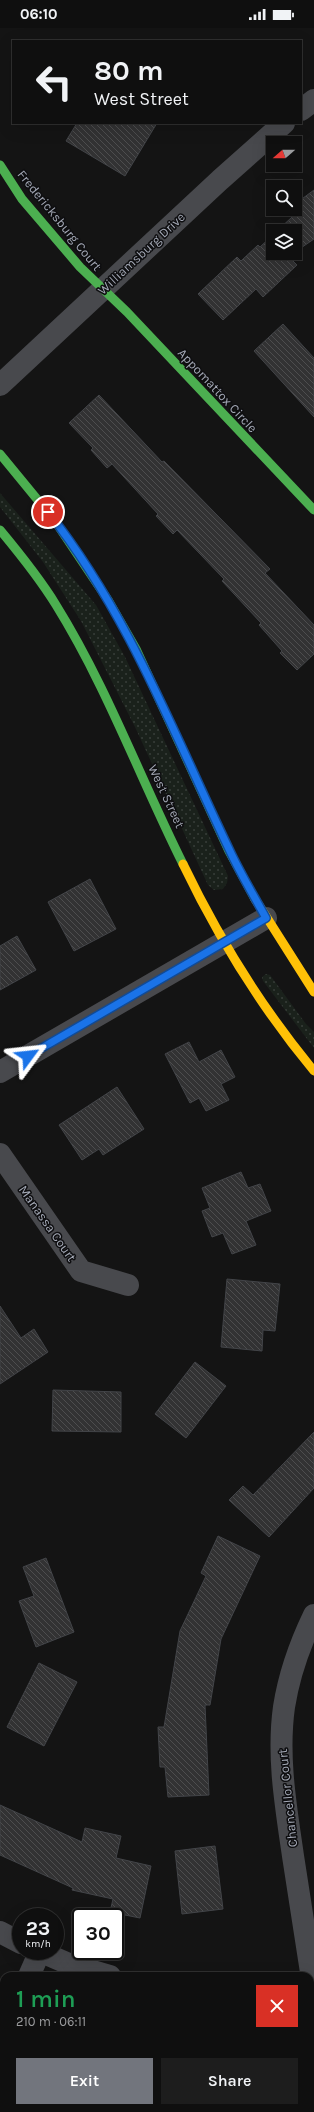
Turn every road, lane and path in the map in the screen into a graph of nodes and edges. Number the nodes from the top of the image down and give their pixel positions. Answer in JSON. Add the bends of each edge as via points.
{"nodes":[{"id":1,"x":314,"y":100,"type":"edge"},
{"id":2,"x":302,"y":109,"type":"edge"},
{"id":3,"x":283,"y":124,"type":"edge"},
{"id":4,"x":0,"y":165,"type":"edge"},
{"id":5,"x":102,"y":289,"type":"junction"},
{"id":6,"x":0,"y":385,"type":"edge"},
{"id":7,"x":0,"y":454,"type":"edge"},
{"id":8,"x":314,"y":510,"type":"edge"},
{"id":9,"x":0,"y":530,"type":"edge"},
{"id":10,"x":266,"y":918,"type":"junction"},
{"id":11,"x":223,"y":943,"type":"junction"},
{"id":12,"x":314,"y":992,"type":"edge"},
{"id":13,"x":314,"y":1071,"type":"edge"},
{"id":14,"x":0,"y":1072,"type":"edge"},
{"id":15,"x":0,"y":1154,"type":"edge"},
{"id":16,"x":128,"y":1285,"type":"dead end"},
{"id":17,"x":314,"y":1615,"type":"edge"},
{"id":18,"x":0,"y":1932,"type":"edge"},
{"id":19,"x":12,"y":1938,"type":"edge"},
{"id":20,"x":35,"y":1960,"type":"edge"},
{"id":21,"x":60,"y":1960,"type":"edge"},
{"id":22,"x":31,"y":1972,"type":"edge"},
{"id":23,"x":96,"y":1972,"type":"edge"},
{"id":24,"x":310,"y":1972,"type":"edge"}],
"edges":[{"from":1,"to":2,"type":"street"},
{"from":3,"to":5,"type":"street","name":"Williamsburg Drive"},
{"from":4,"to":5,"type":"street","name":"Fredericksburg Court","via":[[22,199],[80,268]]},
{"from":5,"to":6,"type":"street","name":"Williamsburg Drive"},
{"from":5,"to":8,"type":"street","name":"Appomattox Circle","via":[[127,312]]},
{"from":7,"to":10,"type":"street","via":[[55,521],[108,600],[136,649],[229,851]]},
{"from":9,"to":11,"type":"street","name":"West Street","via":[[34,572],[67,623],[110,706]]},
{"from":10,"to":11,"type":"street"},
{"from":10,"to":12,"type":"street"},
{"from":11,"to":13,"type":"street","name":"West Street","via":[[251,986]]},
{"from":11,"to":14,"type":"street"},
{"from":15,"to":16,"type":"street","name":"Manassa Court","via":[[81,1271]]},
{"from":17,"to":24,"type":"street","name":"Chancellor Court","via":[[302,1641],[288,1684],[281,1758]]},
{"from":18,"to":19,"type":"street"},
{"from":20,"to":22,"type":"street"},
{"from":21,"to":23,"type":"street"}]}
